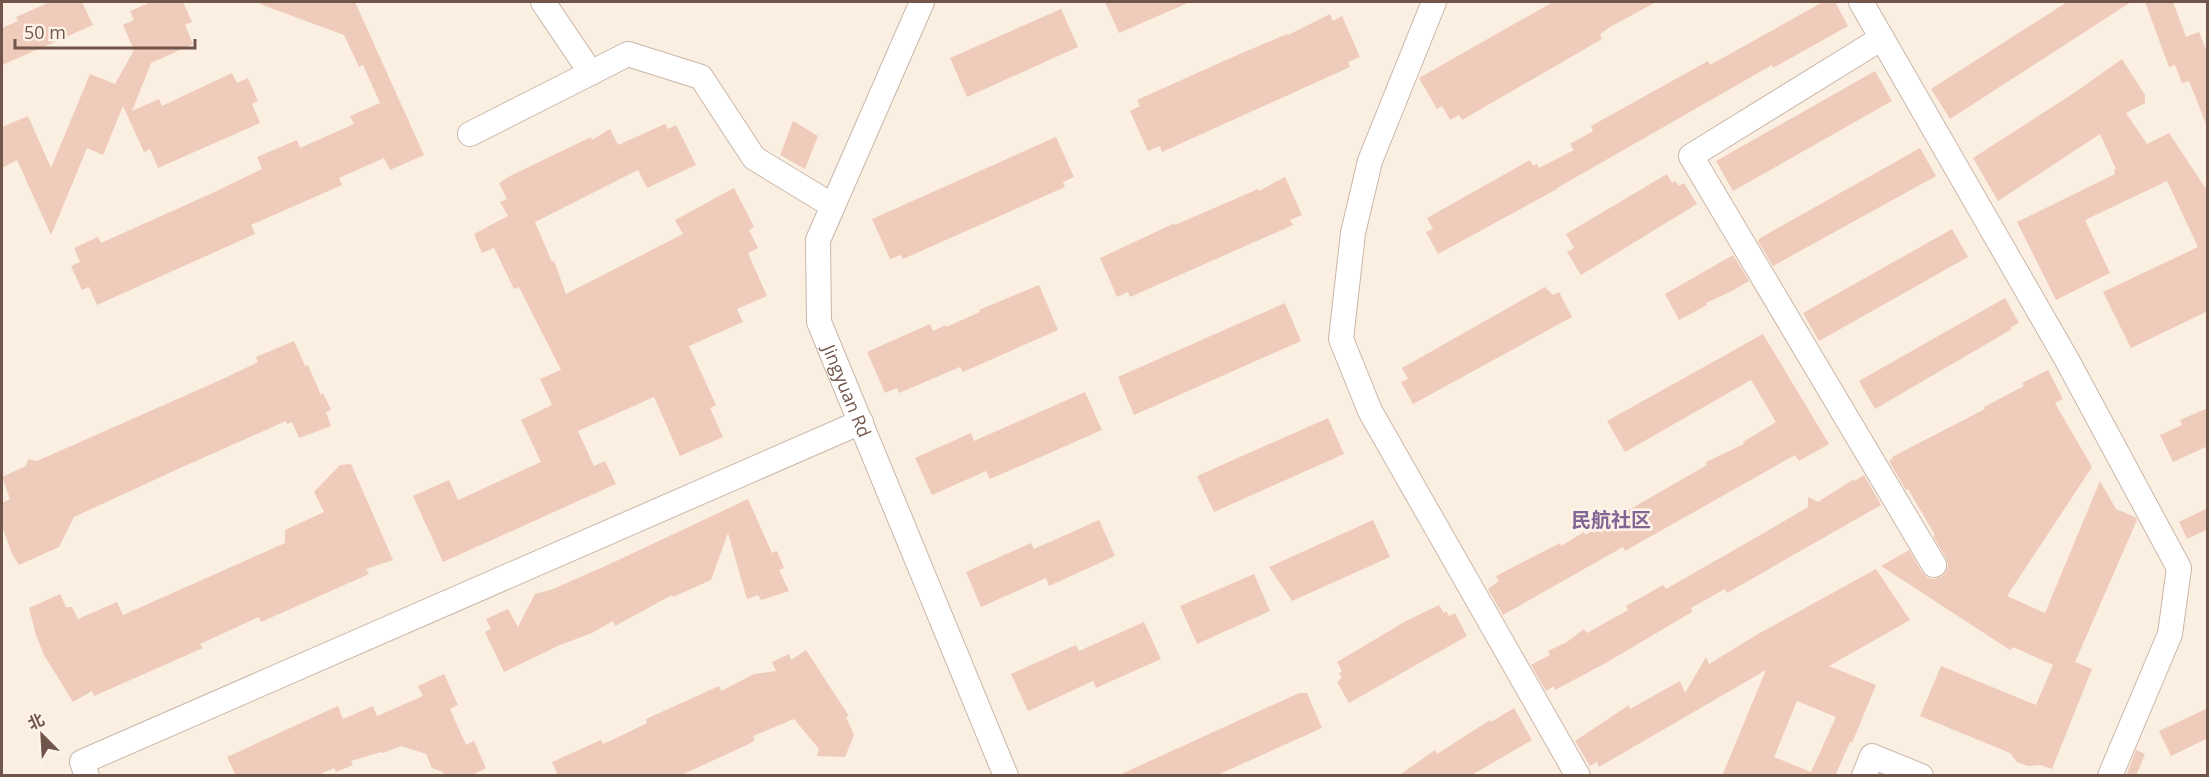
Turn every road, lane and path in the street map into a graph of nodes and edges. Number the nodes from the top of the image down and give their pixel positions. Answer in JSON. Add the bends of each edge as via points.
{"nodes":[{"id":1,"x":543,"y":2,"type":"edge"},
{"id":2,"x":922,"y":2,"type":"edge"},
{"id":3,"x":1434,"y":2,"type":"edge"},
{"id":4,"x":1861,"y":2,"type":"edge"},
{"id":5,"x":1882,"y":38,"type":"junction"},
{"id":6,"x":591,"y":73,"type":"junction"},
{"id":7,"x":470,"y":134,"type":"dead end"},
{"id":8,"x":833,"y":206,"type":"junction"},
{"id":9,"x":861,"y":422,"type":"junction"},
{"id":10,"x":1934,"y":565,"type":"dead end"},
{"id":11,"x":87,"y":776,"type":"edge"},
{"id":12,"x":1006,"y":776,"type":"edge"},
{"id":13,"x":1578,"y":776,"type":"edge"},
{"id":14,"x":1864,"y":776,"type":"edge"},
{"id":15,"x":1921,"y":776,"type":"edge"},
{"id":16,"x":2110,"y":776,"type":"edge"}],
"edges":[{"from":1,"to":6,"type":"street"},
{"from":2,"to":8,"type":"street","name":"Jingyuan Rd"},
{"from":3,"to":13,"type":"street","via":[[1370,161],[1353,233],[1341,339],[1370,411]]},
{"from":4,"to":5,"type":"street"},
{"from":5,"to":10,"type":"street","via":[[1691,156]]},
{"from":5,"to":16,"type":"street","via":[[2067,360],[2180,568],[2169,634]]},
{"from":6,"to":7,"type":"street"},
{"from":6,"to":8,"type":"street","via":[[628,54],[701,77],[754,158]]},
{"from":8,"to":9,"type":"street","name":"Jingyuan Rd","via":[[818,240],[819,322]]},
{"from":9,"to":11,"type":"street","via":[[82,762]]},
{"from":9,"to":12,"type":"street","name":"Jingyuan Rd"},
{"from":14,"to":15,"type":"street","via":[[1872,756]]}]}
